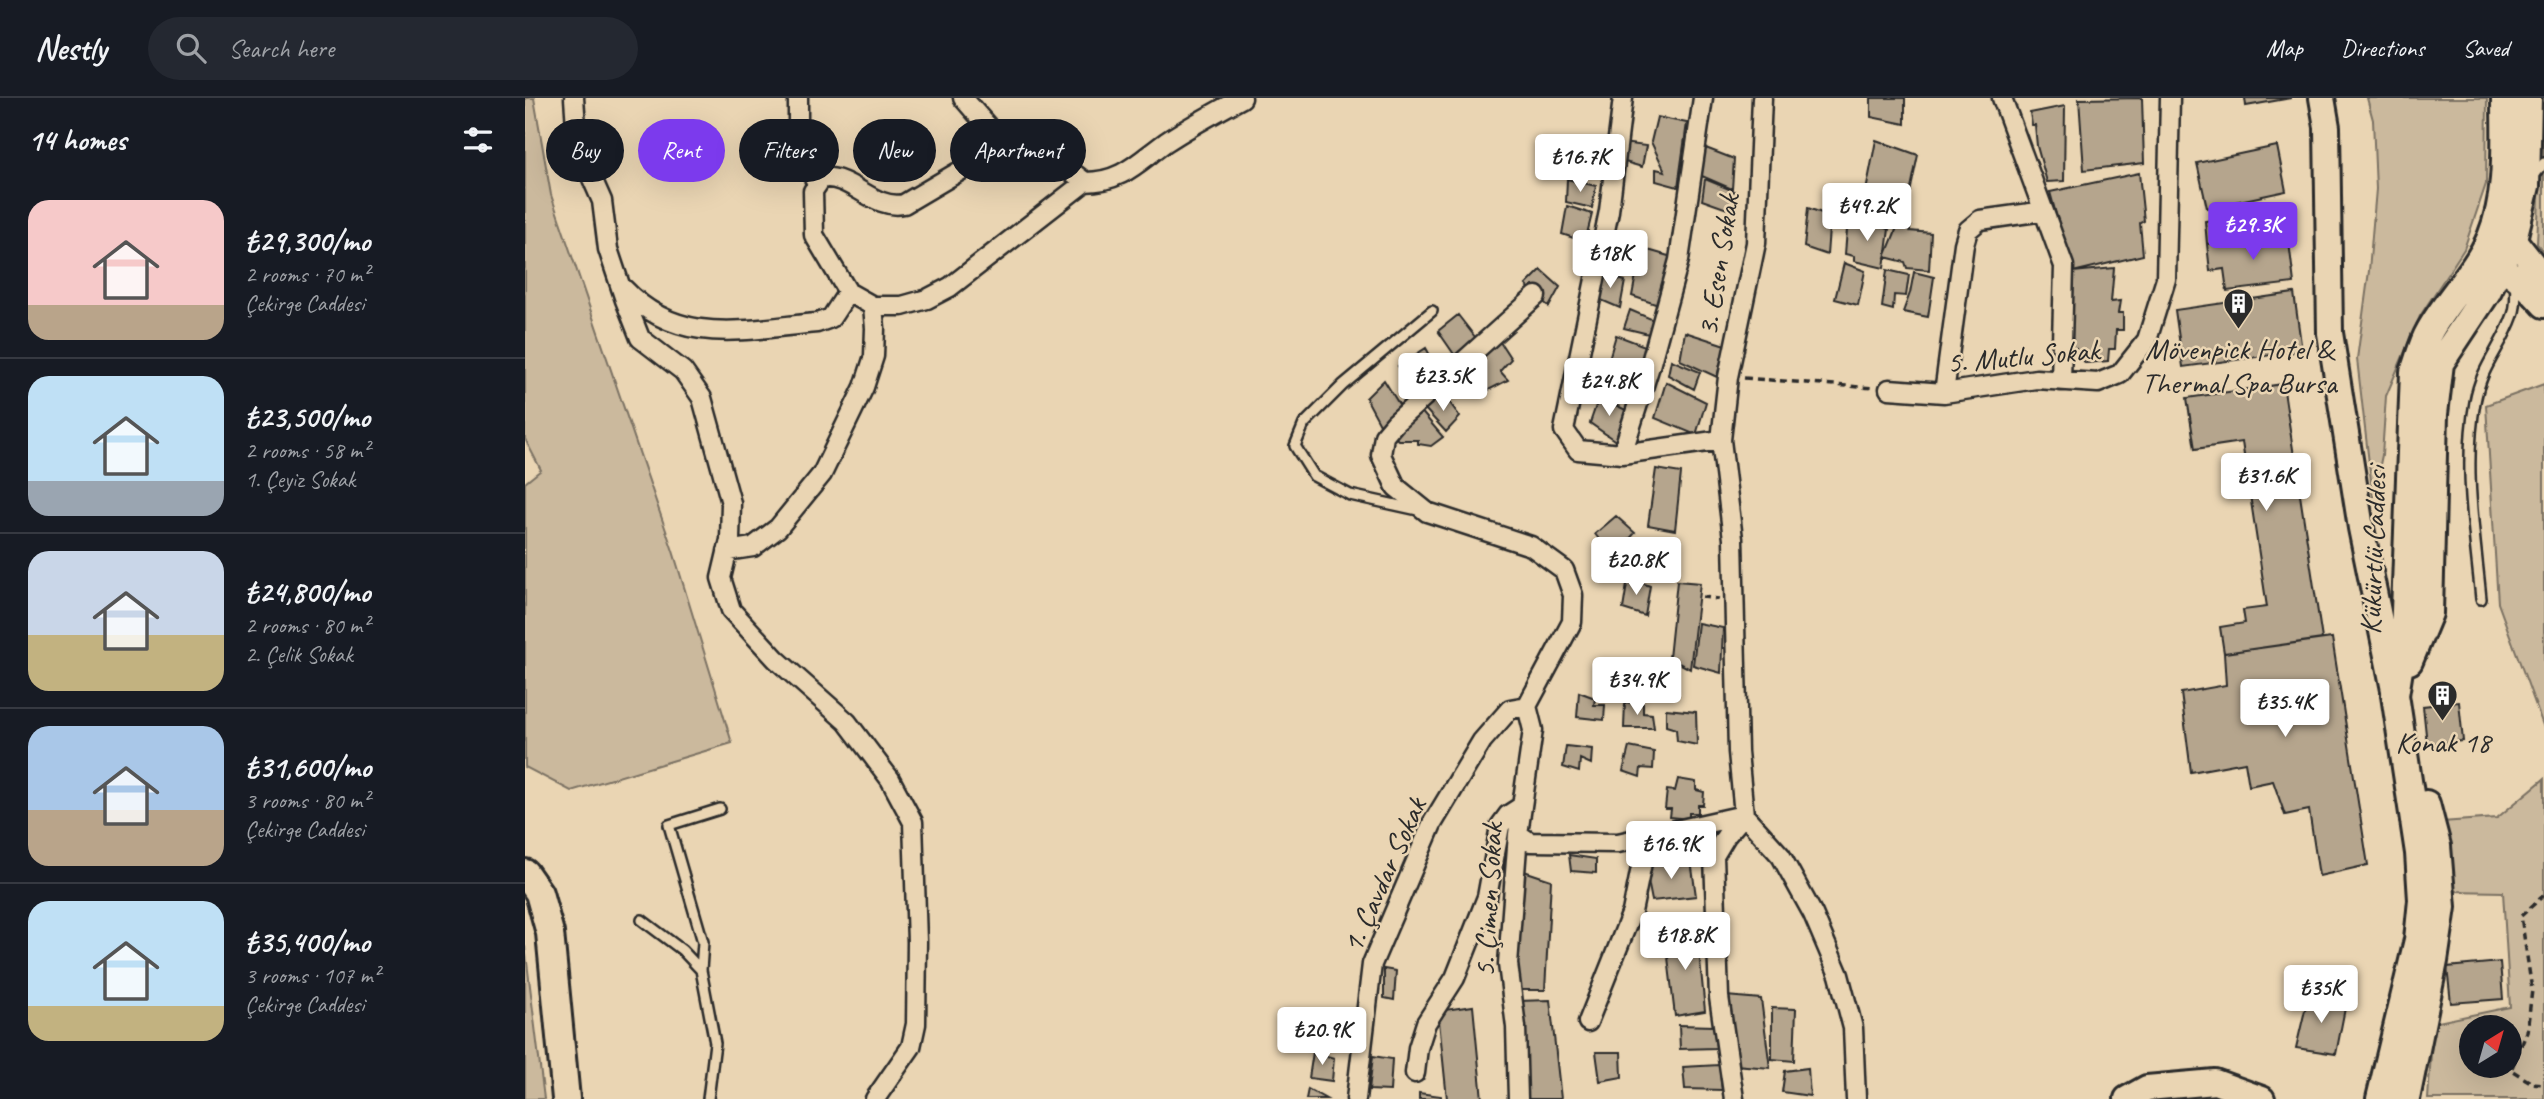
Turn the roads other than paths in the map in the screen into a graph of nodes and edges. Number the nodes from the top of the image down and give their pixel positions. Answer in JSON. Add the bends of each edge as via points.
{"nodes":[{"id":1,"x":574,"y":98,"type":"edge"},
{"id":2,"x":799,"y":98,"type":"edge"},
{"id":3,"x":963,"y":98,"type":"edge"},
{"id":4,"x":1242,"y":98,"type":"edge"},
{"id":5,"x":1623,"y":98,"type":"edge"},
{"id":6,"x":1703,"y":98,"type":"edge"},
{"id":7,"x":1762,"y":98,"type":"edge"},
{"id":8,"x":2002,"y":98,"type":"edge"},
{"id":9,"x":2170,"y":98,"type":"edge"},
{"id":10,"x":2322,"y":98,"type":"edge"},
{"id":11,"x":2505,"y":98,"type":"edge"},
{"id":12,"x":2528,"y":98,"type":"edge"},
{"id":13,"x":981,"y":119,"type":"edge"},
{"id":14,"x":2544,"y":163,"type":"edge"},
{"id":15,"x":950,"y":177,"type":"edge"},
{"id":16,"x":1085,"y":182,"type":"edge"},
{"id":17,"x":1086,"y":182,"type":"edge"},
{"id":18,"x":817,"y":185,"type":"junction"},
{"id":19,"x":2525,"y":186,"type":"junction"},
{"id":20,"x":2500,"y":208,"type":"junction"},
{"id":21,"x":2044,"y":211,"type":"junction"},
{"id":22,"x":2513,"y":239,"type":"junction"},
{"id":23,"x":2508,"y":273,"type":"junction"},
{"id":24,"x":2470,"y":274,"type":"junction"},
{"id":25,"x":2544,"y":278,"type":"edge"},
{"id":26,"x":619,"y":285,"type":"junction"},
{"id":27,"x":848,"y":292,"type":"junction"},
{"id":28,"x":1536,"y":296,"type":"dead end"},
{"id":29,"x":2544,"y":304,"type":"edge"},
{"id":30,"x":873,"y":306,"type":"junction"},
{"id":31,"x":1432,"y":311,"type":"dead end"},
{"id":32,"x":2061,"y":381,"type":"junction"},
{"id":33,"x":1889,"y":389,"type":"road end"},
{"id":34,"x":1944,"y":393,"type":"junction"},
{"id":35,"x":1721,"y":440,"type":"junction"},
{"id":36,"x":1622,"y":454,"type":"junction"},
{"id":37,"x":1427,"y":512,"type":"junction"},
{"id":38,"x":727,"y":551,"type":"junction"},
{"id":39,"x":2481,"y":599,"type":"dead end"},
{"id":40,"x":2395,"y":695,"type":"junction"},
{"id":41,"x":1527,"y":706,"type":"junction"},
{"id":42,"x":1522,"y":806,"type":"junction"},
{"id":43,"x":720,"y":809,"type":"dead end"},
{"id":44,"x":1744,"y":815,"type":"junction"},
{"id":45,"x":1518,"y":834,"type":"junction"},
{"id":46,"x":1647,"y":838,"type":"junction"},
{"id":47,"x":525,"y":873,"type":"edge"},
{"id":48,"x":642,"y":920,"type":"dead end"},
{"id":49,"x":701,"y":970,"type":"junction"},
{"id":50,"x":1588,"y":1022,"type":"dead end"},
{"id":51,"x":1415,"y":1073,"type":"dead end"},
{"id":52,"x":566,"y":1099,"type":"edge"},
{"id":53,"x":708,"y":1099,"type":"edge"},
{"id":54,"x":875,"y":1099,"type":"edge"},
{"id":55,"x":1356,"y":1099,"type":"edge"},
{"id":56,"x":1518,"y":1099,"type":"edge"},
{"id":57,"x":1734,"y":1099,"type":"edge"},
{"id":58,"x":1856,"y":1099,"type":"edge"},
{"id":59,"x":2127,"y":1099,"type":"edge"},
{"id":60,"x":2262,"y":1099,"type":"edge"},
{"id":61,"x":2380,"y":1099,"type":"edge"},
{"id":62,"x":2406,"y":1099,"type":"edge"}],
"edges":[{"from":1,"to":26,"type":"street","via":[[578,155],[603,201],[608,249]]},
{"from":2,"to":18,"type":"street","via":[[798,141]]},
{"from":3,"to":13,"type":"street"},
{"from":4,"to":17,"type":"street","via":[[1166,142],[1131,170],[1104,182]]},
{"from":5,"to":36,"type":"street","via":[[1609,211],[1564,430],[1579,450]]},
{"from":6,"to":36,"type":"street","via":[[1679,260]]},
{"from":7,"to":35,"type":"street","name":"3. Esen Sokak","via":[[1756,243],[1728,377]]},
{"from":8,"to":21,"type":"street"},
{"from":9,"to":32,"type":"street","name":"5. Mutlu Sokak","via":[[2166,279],[2147,340],[2120,374],[2098,383]]},
{"from":10,"to":40,"type":"main road","via":[[2327,127],[2330,333],[2361,528]]},
{"from":11,"to":20,"type":"main road","name":"Kükürtlü Caddesi","via":[[2505,176]]},
{"from":12,"to":19,"type":"main road","name":"Kükürtlü Caddesi"},
{"from":14,"to":19,"type":"lane"},
{"from":15,"to":18,"type":"street","via":[[904,204],[890,207],[835,177],[822,178]]},
{"from":16,"to":30,"type":"street","via":[[950,287],[902,306]]},
{"from":18,"to":27,"type":"street","via":[[813,191],[814,234]]},
{"from":19,"to":22,"type":"main road","name":"Kükürtlü Caddesi"},
{"from":20,"to":22,"type":"main road"},
{"from":20,"to":24,"type":"main road","name":"Kükürtlü Caddesi","via":[[2491,237]]},
{"from":21,"to":32,"type":"street","via":[[2064,266]]},
{"from":21,"to":34,"type":"street","via":[[1980,219],[1968,230]]},
{"from":22,"to":23,"type":"main road","name":"Kükürtlü Caddesi"},
{"from":22,"to":25,"type":"main road"},
{"from":23,"to":24,"type":"main road","via":[[2488,266]]},
{"from":23,"to":29,"type":"main road"},
{"from":23,"to":39,"type":"lane","via":[[2515,312],[2485,368],[2475,402],[2469,470]]},
{"from":23,"to":40,"type":"main road","name":"Kükürtlü Caddesi","via":[[2440,363],[2434,414],[2429,613]]},
{"from":24,"to":40,"type":"main road","name":"Kükürtlü Caddesi","via":[[2428,333],[2414,372],[2404,639]]},
{"from":26,"to":27,"type":"street","via":[[641,307],[670,323],[723,332],[817,323],[831,318]]},
{"from":26,"to":38,"type":"street","via":[[640,338],[683,371],[702,398],[731,502]]},
{"from":27,"to":30,"type":"street"},
{"from":28,"to":37,"type":"street","via":[[1384,436],[1381,455],[1396,487]]},
{"from":30,"to":38,"type":"street","via":[[871,367],[822,474],[778,528],[753,547]]},
{"from":31,"to":37,"type":"lane","via":[[1343,385],[1304,424],[1295,446],[1314,476],[1350,495]]},
{"from":32,"to":34,"type":"street","name":"5. Mutlu Sokak","via":[[2036,379]]},
{"from":33,"to":34,"type":"street","name":"5. Mutlu Sokak"},
{"from":35,"to":36,"type":"street"},
{"from":35,"to":44,"type":"street","name":"3. Esen Sokak","via":[[1733,539]]},
{"from":37,"to":41,"type":"street","via":[[1531,546],[1564,570],[1573,596],[1571,622]]},
{"from":38,"to":54,"type":"street","via":[[721,579],[731,610],[776,659],[847,722],[890,779],[913,822],[916,1024],[911,1046]]},
{"from":40,"to":61,"type":"main road","via":[[2422,900],[2418,940]]},
{"from":40,"to":62,"type":"main road","via":[[2437,846],[2442,907]]},
{"from":41,"to":42,"type":"street","name":"5. Çimen Sokak","via":[[1533,730]]},
{"from":41,"to":55,"type":"street","name":"1. Çavdar Sokak","via":[[1510,709],[1482,741],[1432,824],[1372,964]]},
{"from":42,"to":45,"type":"street","name":"5. Çimen Sokak"},
{"from":42,"to":51,"type":"street","via":[[1500,826],[1487,897],[1455,978],[1426,1023]]},
{"from":43,"to":49,"type":"lane","via":[[669,825],[703,942]]},
{"from":44,"to":46,"type":"street"},
{"from":44,"to":57,"type":"street","via":[[1714,856],[1719,997]]},
{"from":44,"to":58,"type":"street","via":[[1781,856],[1839,975],[1853,1028]]},
{"from":45,"to":46,"type":"street","via":[[1530,842],[1570,844]]},
{"from":45,"to":56,"type":"street","name":"5. Çimen Sokak","via":[[1508,964]]},
{"from":46,"to":50,"type":"street","via":[[1632,912]]},
{"from":47,"to":52,"type":"main road","via":[[539,893],[550,933]]},
{"from":48,"to":49,"type":"lane","via":[[683,950]]},
{"from":49,"to":53,"type":"lane","via":[[715,1043]]},
{"from":59,"to":60,"type":"main road","via":[[2147,1088],[2215,1082]]}]}
